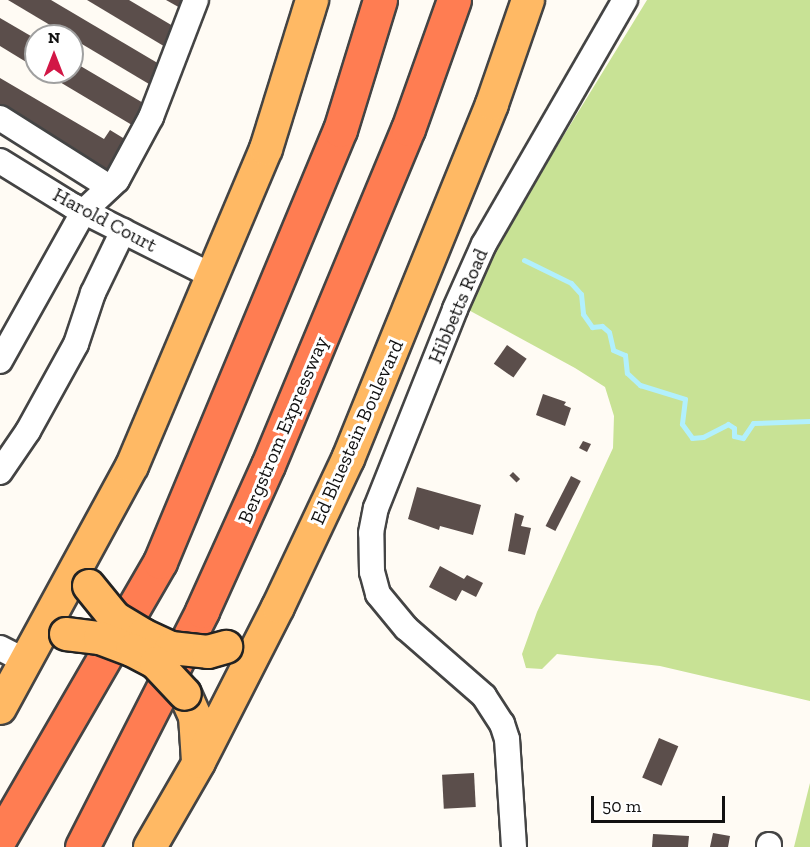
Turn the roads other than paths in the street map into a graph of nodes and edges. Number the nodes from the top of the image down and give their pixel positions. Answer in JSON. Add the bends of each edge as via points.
{"nodes":[{"id":1,"x":196,"y":0,"type":"edge"},
{"id":2,"x":312,"y":0,"type":"edge"},
{"id":3,"x":380,"y":0,"type":"edge"},
{"id":4,"x":454,"y":0,"type":"edge"},
{"id":5,"x":528,"y":0,"type":"edge"},
{"id":6,"x":625,"y":0,"type":"edge"},
{"id":7,"x":0,"y":118,"type":"edge"},
{"id":8,"x":0,"y":161,"type":"edge"},
{"id":9,"x":109,"y":187,"type":"junction"},
{"id":10,"x":84,"y":211,"type":"junction"},
{"id":11,"x":123,"y":231,"type":"junction"},
{"id":12,"x":212,"y":276,"type":"junction"},
{"id":13,"x":0,"y":362,"type":"edge"},
{"id":14,"x":0,"y":472,"type":"edge"},
{"id":15,"x":88,"y":547,"type":"junction"},
{"id":16,"x":278,"y":607,"type":"junction"},
{"id":17,"x":13,"y":655,"type":"edge"},
{"id":18,"x":0,"y":708,"type":"edge"},
{"id":19,"x":198,"y":762,"type":"junction"},
{"id":20,"x":0,"y":838,"type":"edge"},
{"id":21,"x":82,"y":847,"type":"edge"},
{"id":22,"x":150,"y":847,"type":"edge"},
{"id":23,"x":514,"y":847,"type":"edge"}],
"edges":[{"from":1,"to":9,"type":"street","via":[[151,117],[117,180]]},
{"from":2,"to":12,"type":"main road","via":[[266,149]]},
{"from":3,"to":20,"type":"highway","via":[[340,129],[160,562]]},
{"from":4,"to":21,"type":"highway","name":"Bergstrom Expressway","via":[[408,129],[268,465],[202,611]]},
{"from":5,"to":16,"type":"main road","name":"Ed Bluestein Boulevard","via":[[433,255],[348,459]]},
{"from":6,"to":23,"type":"street","name":"Hibbetts Road","via":[[484,244],[376,508],[371,533],[372,572],[378,594],[406,628],[484,696],[502,724],[507,739]]},
{"from":7,"to":9,"type":"street"},
{"from":8,"to":10,"type":"street","name":"Harold Court"},
{"from":9,"to":10,"type":"street"},
{"from":10,"to":11,"type":"street","name":"Harold Court"},
{"from":10,"to":13,"type":"street"},
{"from":11,"to":12,"type":"street","name":"Harold Court"},
{"from":11,"to":14,"type":"street","via":[[93,293],[76,344],[28,431]]},
{"from":12,"to":15,"type":"main road","via":[[132,466]]},
{"from":15,"to":16,"type":"main road","bridge":true,"via":[[90,586],[115,618],[171,648],[208,652],[226,647]]},
{"from":15,"to":17,"type":"main road"},
{"from":16,"to":19,"type":"main road","name":"Ed Bluestein Boulevard"},
{"from":17,"to":18,"type":"main road"},
{"from":17,"to":19,"type":"main road","bridge":true,"via":[[66,634],[100,638],[156,663],[185,694],[195,716]]},
{"from":19,"to":22,"type":"main road","name":"Ed Bluestein Boulevard"}]}
